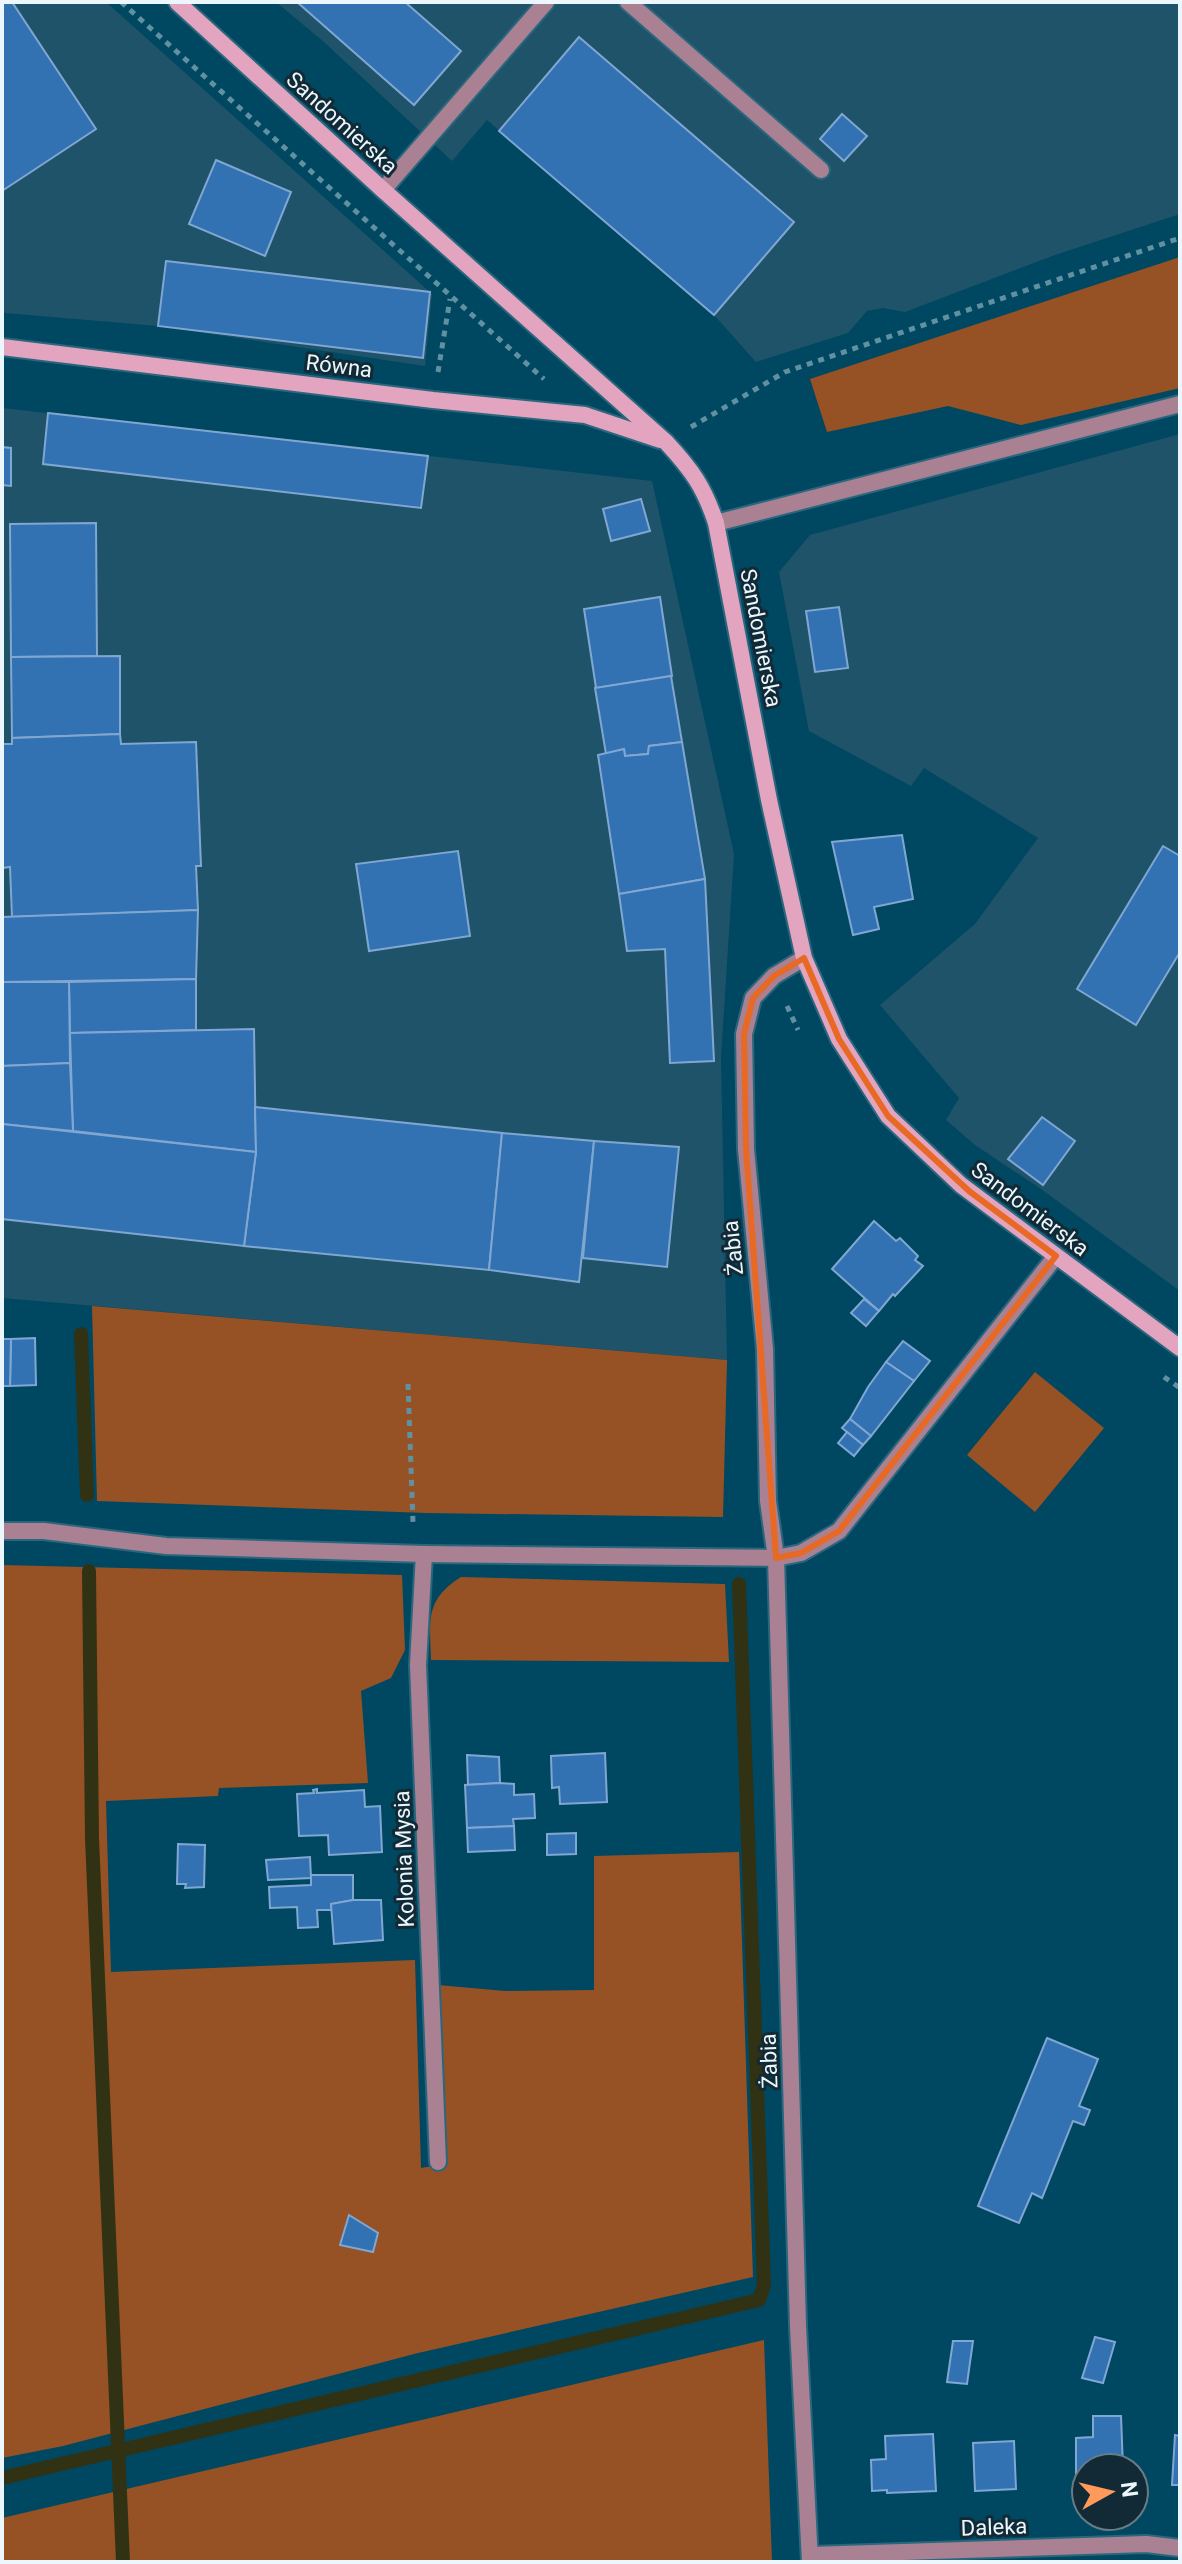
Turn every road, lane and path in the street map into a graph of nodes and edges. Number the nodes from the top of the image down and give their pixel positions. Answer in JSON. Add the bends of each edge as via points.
{"nodes":[{"id":1,"x":121,"y":2,"type":"edge"},
{"id":2,"x":177,"y":2,"type":"edge"},
{"id":3,"x":546,"y":2,"type":"edge"},
{"id":4,"x":628,"y":2,"type":"edge"},
{"id":5,"x":821,"y":170,"type":"dead end"},
{"id":6,"x":383,"y":190,"type":"junction"},
{"id":7,"x":1180,"y":238,"type":"edge"},
{"id":8,"x":450,"y":298,"type":"junction"},
{"id":9,"x":2,"y":347,"type":"edge"},
{"id":10,"x":433,"y":400,"type":"junction"},
{"id":11,"x":1180,"y":404,"type":"edge"},
{"id":12,"x":585,"y":415,"type":"junction"},
{"id":13,"x":666,"y":442,"type":"junction"},
{"id":14,"x":716,"y":523,"type":"junction"},
{"id":15,"x":804,"y":958,"type":"junction"},
{"id":16,"x":1056,"y":1256,"type":"junction"},
{"id":17,"x":1180,"y":1348,"type":"edge"},
{"id":18,"x":408,"y":1384,"type":"dead end"},
{"id":19,"x":2,"y":1531,"type":"edge"},
{"id":20,"x":424,"y":1554,"type":"junction"},
{"id":21,"x":776,"y":1558,"type":"junction"},
{"id":22,"x":438,"y":2162,"type":"dead end"},
{"id":23,"x":1180,"y":2548,"type":"edge"},
{"id":24,"x":810,"y":2559,"type":"edge"}],
"edges":[{"from":1,"to":8,"type":"path"},
{"from":2,"to":6,"type":"street","name":"Sandomierska"},
{"from":3,"to":6,"type":"street"},
{"from":4,"to":5,"type":"street"},
{"from":6,"to":13,"type":"street","name":"Sandomierska"},
{"from":7,"to":13,"type":"path","via":[[785,372]]},
{"from":8,"to":10,"type":"path"},
{"from":8,"to":12,"type":"path"},
{"from":9,"to":10,"type":"street","name":"Równa"},
{"from":10,"to":12,"type":"street","name":"Równa"},
{"from":11,"to":14,"type":"street"},
{"from":12,"to":13,"type":"street","name":"Równa"},
{"from":13,"to":14,"type":"street","name":"Sandomierska","via":[[705,491]]},
{"from":14,"to":15,"type":"street","name":"Sandomierska"},
{"from":15,"to":16,"type":"street","name":"Sandomierska","via":[[839,1039],[888,1116],[961,1185]]},
{"from":15,"to":21,"type":"street","name":"Żabia","via":[[774,976],[753,998],[744,1034],[746,1149],[765,1349],[768,1501]]},
{"from":16,"to":17,"type":"street","name":"Sandomierska"},
{"from":16,"to":21,"type":"street","via":[[839,1531],[801,1553]]},
{"from":18,"to":20,"type":"path","via":[[412,1521]]},
{"from":19,"to":20,"type":"street","via":[[166,1546]]},
{"from":20,"to":21,"type":"street"},
{"from":20,"to":22,"type":"street","name":"Kolonia Mysia","via":[[418,1665]]},
{"from":21,"to":24,"type":"street","name":"Żabia","via":[[798,2326]]},
{"from":23,"to":24,"type":"street","name":"Daleka","via":[[1146,2544]]}]}
